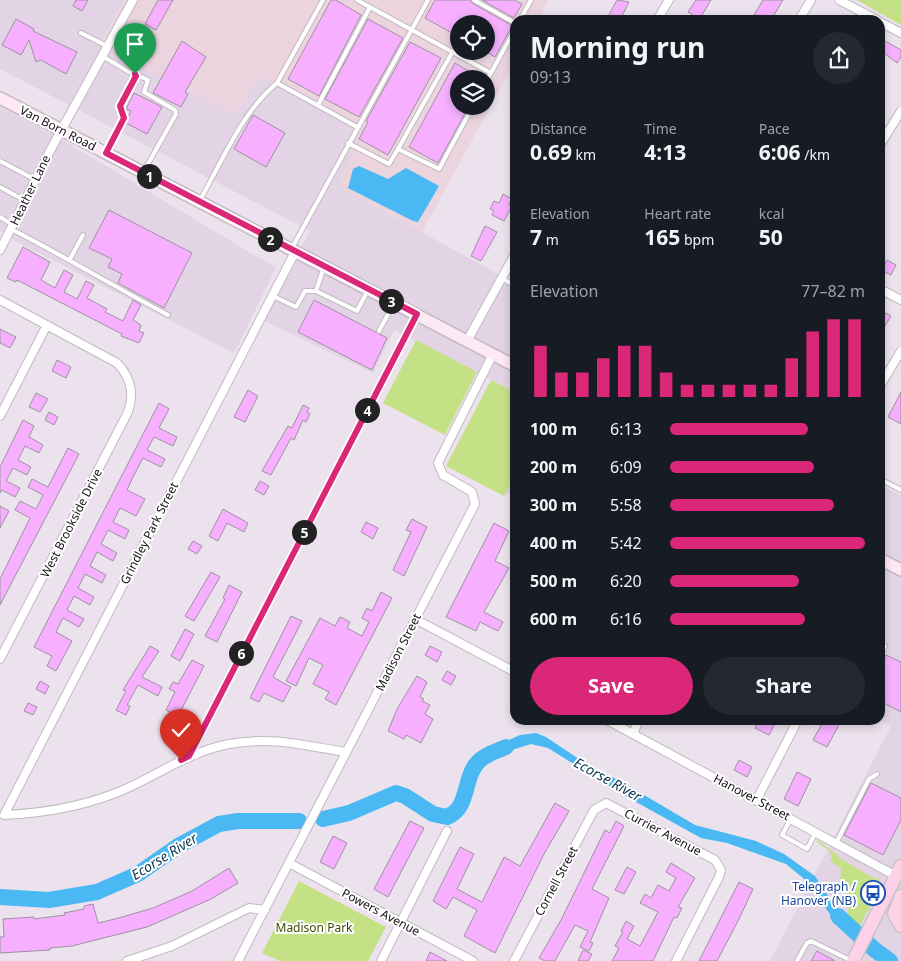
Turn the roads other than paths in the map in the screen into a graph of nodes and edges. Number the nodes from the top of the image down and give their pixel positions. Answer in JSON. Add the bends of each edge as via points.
{"nodes":[{"id":1,"x":133,"y":0,"type":"edge"},
{"id":2,"x":323,"y":0,"type":"edge"},
{"id":3,"x":357,"y":0,"type":"edge"},
{"id":4,"x":427,"y":0,"type":"edge"},
{"id":5,"x":474,"y":0,"type":"edge"},
{"id":6,"x":531,"y":0,"type":"edge"},
{"id":7,"x":669,"y":0,"type":"edge"},
{"id":8,"x":811,"y":0,"type":"edge"},
{"id":9,"x":839,"y":0,"type":"edge"},
{"id":10,"x":370,"y":7,"type":"junction"},
{"id":11,"x":523,"y":15,"type":"edge"},
{"id":12,"x":659,"y":15,"type":"edge"},
{"id":13,"x":801,"y":15,"type":"edge"},
{"id":14,"x":868,"y":15,"type":"edge"},
{"id":15,"x":510,"y":20,"type":"edge"},
{"id":16,"x":885,"y":25,"type":"edge"},
{"id":17,"x":412,"y":29,"type":"junction"},
{"id":18,"x":80,"y":33,"type":"dead end"},
{"id":19,"x":901,"y":33,"type":"edge"},
{"id":20,"x":510,"y":38,"type":"edge"},
{"id":21,"x":107,"y":46,"type":"junction"},
{"id":22,"x":450,"y":50,"type":"edge"},
{"id":23,"x":102,"y":56,"type":"junction"},
{"id":24,"x":450,"y":57,"type":"edge"},
{"id":25,"x":467,"y":60,"type":"edge"},
{"id":26,"x":486,"y":70,"type":"edge"},
{"id":27,"x":493,"y":70,"type":"edge"},
{"id":28,"x":135,"y":74,"type":"junction"},
{"id":29,"x":277,"y":83,"type":"junction"},
{"id":30,"x":0,"y":98,"type":"edge"},
{"id":31,"x":318,"y":105,"type":"junction"},
{"id":32,"x":901,"y":111,"type":"edge"},
{"id":33,"x":468,"y":115,"type":"edge"},
{"id":34,"x":357,"y":127,"type":"junction"},
{"id":35,"x":61,"y":130,"type":"junction"},
{"id":36,"x":885,"y":137,"type":"edge"},
{"id":37,"x":348,"y":143,"type":"junction"},
{"id":38,"x":398,"y":149,"type":"junction"},
{"id":39,"x":106,"y":153,"type":"junction"},
{"id":40,"x":0,"y":161,"type":"edge"},
{"id":41,"x":143,"y":173,"type":"junction"},
{"id":42,"x":36,"y":180,"type":"junction"},
{"id":43,"x":0,"y":187,"type":"edge"},
{"id":44,"x":25,"y":200,"type":"junction"},
{"id":45,"x":199,"y":202,"type":"junction"},
{"id":46,"x":0,"y":217,"type":"edge"},
{"id":47,"x":12,"y":227,"type":"junction"},
{"id":48,"x":83,"y":236,"type":"dead end"},
{"id":49,"x":0,"y":250,"type":"edge"},
{"id":50,"x":293,"y":251,"type":"junction"},
{"id":51,"x":70,"y":259,"type":"junction"},
{"id":52,"x":510,"y":262,"type":"edge"},
{"id":53,"x":324,"y":267,"type":"junction"},
{"id":54,"x":500,"y":278,"type":"junction"},
{"id":55,"x":510,"y":283,"type":"edge"},
{"id":56,"x":368,"y":290,"type":"junction"},
{"id":57,"x":316,"y":291,"type":"junction"},
{"id":58,"x":885,"y":292,"type":"edge"},
{"id":59,"x":272,"y":295,"type":"junction"},
{"id":60,"x":0,"y":300,"type":"edge"},
{"id":61,"x":901,"y":300,"type":"edge"},
{"id":62,"x":394,"y":303,"type":"junction"},
{"id":63,"x":417,"y":314,"type":"junction"},
{"id":64,"x":168,"y":315,"type":"dead end"},
{"id":65,"x":47,"y":325,"type":"junction"},
{"id":66,"x":379,"y":331,"type":"dead end"},
{"id":67,"x":467,"y":341,"type":"junction"},
{"id":68,"x":901,"y":351,"type":"edge"},
{"id":69,"x":493,"y":354,"type":"junction"},
{"id":70,"x":510,"y":363,"type":"edge"},
{"id":71,"x":885,"y":378,"type":"edge"},
{"id":72,"x":0,"y":416,"type":"edge"},
{"id":73,"x":885,"y":482,"type":"edge"},
{"id":74,"x":901,"y":490,"type":"edge"},
{"id":75,"x":885,"y":563,"type":"edge"},
{"id":76,"x":901,"y":570,"type":"edge"},
{"id":77,"x":415,"y":619,"type":"junction"},
{"id":78,"x":0,"y":659,"type":"edge"},
{"id":79,"x":510,"y":669,"type":"edge"},
{"id":80,"x":616,"y":725,"type":"edge"},
{"id":81,"x":637,"y":725,"type":"edge"},
{"id":82,"x":795,"y":725,"type":"edge"},
{"id":83,"x":632,"y":734,"type":"junction"},
{"id":84,"x":346,"y":752,"type":"junction"},
{"id":85,"x":189,"y":756,"type":"junction"},
{"id":86,"x":877,"y":774,"type":"dead end"},
{"id":87,"x":757,"y":799,"type":"junction"},
{"id":88,"x":601,"y":804,"type":"joint"},
{"id":89,"x":2,"y":815,"type":"edge"},
{"id":90,"x":791,"y":818,"type":"junction"},
{"id":91,"x":447,"y":831,"type":"dead end"},
{"id":92,"x":816,"y":832,"type":"junction"},
{"id":93,"x":836,"y":843,"type":"junction"},
{"id":94,"x":289,"y":863,"type":"junction"},
{"id":95,"x":898,"y":871,"type":"edge"},
{"id":96,"x":901,"y":896,"type":"edge"},
{"id":97,"x":265,"y":910,"type":"junction"},
{"id":98,"x":401,"y":922,"type":"junction"},
{"id":99,"x":901,"y":926,"type":"edge"},
{"id":100,"x":854,"y":957,"type":"edge"},
{"id":101,"x":127,"y":961,"type":"edge"},
{"id":102,"x":238,"y":961,"type":"edge"},
{"id":103,"x":381,"y":961,"type":"edge"},
{"id":104,"x":473,"y":961,"type":"edge"},
{"id":105,"x":514,"y":961,"type":"edge"},
{"id":106,"x":676,"y":961,"type":"edge"},
{"id":107,"x":797,"y":961,"type":"edge"}],
"edges":[{"from":1,"to":21,"type":"street","name":"Heather Lane"},
{"from":2,"to":29,"type":"lane"},
{"from":3,"to":10,"type":"lane"},
{"from":4,"to":17,"type":"lane"},
{"from":5,"to":15,"type":"lane"},
{"from":6,"to":11,"type":"lane"},
{"from":7,"to":12,"type":"street"},
{"from":8,"to":13,"type":"street"},
{"from":9,"to":14,"type":"street"},
{"from":10,"to":17,"type":"lane"},
{"from":10,"to":31,"type":"lane"},
{"from":16,"to":19,"type":"street"},
{"from":17,"to":22,"type":"lane"},
{"from":17,"to":34,"type":"lane"},
{"from":18,"to":21,"type":"lane"},
{"from":20,"to":27,"type":"lane"},
{"from":21,"to":23,"type":"street","name":"Heather Lane"},
{"from":23,"to":28,"type":"lane"},
{"from":23,"to":35,"type":"street","name":"Heather Lane"},
{"from":24,"to":38,"type":"lane"},
{"from":25,"to":26,"type":"lane"},
{"from":28,"to":39,"type":"lane","via":[[120,106],[124,118]]},
{"from":28,"to":41,"type":"lane","via":[[148,80],[144,92],[175,110],[176,114]]},
{"from":29,"to":31,"type":"lane"},
{"from":29,"to":45,"type":"lane","via":[[261,97],[246,118]]},
{"from":30,"to":35,"type":"main road","name":"Van Born Road"},
{"from":31,"to":34,"type":"lane"},
{"from":32,"to":36,"type":"street"},
{"from":33,"to":38,"type":"lane","via":[[439,169]]},
{"from":34,"to":37,"type":"lane"},
{"from":35,"to":39,"type":"main road","name":"Van Born Road"},
{"from":35,"to":42,"type":"street","name":"Heather Lane"},
{"from":37,"to":38,"type":"lane","via":[[389,164]]},
{"from":37,"to":50,"type":"lane"},
{"from":39,"to":41,"type":"main road","name":"Van Born Road"},
{"from":40,"to":42,"type":"lane"},
{"from":41,"to":45,"type":"main road","name":"Van Born Road"},
{"from":42,"to":44,"type":"street","name":"Heather Lane"},
{"from":43,"to":44,"type":"lane"},
{"from":44,"to":47,"type":"street","name":"Heather Lane"},
{"from":45,"to":50,"type":"main road","name":"Van Born Road"},
{"from":46,"to":47,"type":"lane"},
{"from":47,"to":49,"type":"street","name":"Heather Lane"},
{"from":47,"to":51,"type":"lane"},
{"from":48,"to":51,"type":"lane"},
{"from":50,"to":53,"type":"main road","name":"Van Born Road"},
{"from":50,"to":59,"type":"street","name":"Grindley Park Street"},
{"from":51,"to":64,"type":"lane","via":[[112,286]]},
{"from":52,"to":54,"type":"street"},
{"from":53,"to":56,"type":"main road","name":"Van Born Road"},
{"from":53,"to":57,"type":"lane"},
{"from":54,"to":55,"type":"lane"},
{"from":54,"to":67,"type":"street"},
{"from":56,"to":57,"type":"lane","via":[[357,311]]},
{"from":56,"to":62,"type":"main road","name":"Van Born Road"},
{"from":57,"to":59,"type":"lane","via":[[305,291],[296,308]]},
{"from":58,"to":61,"type":"street"},
{"from":59,"to":89,"type":"street","name":"Grindley Park Street"},
{"from":60,"to":65,"type":"street"},
{"from":62,"to":63,"type":"main road","name":"Van Born Road"},
{"from":62,"to":66,"type":"lane"},
{"from":63,"to":67,"type":"main road","name":"Van Born Road"},
{"from":63,"to":85,"type":"street"},
{"from":65,"to":72,"type":"street"},
{"from":65,"to":78,"type":"street","name":"West Brookside Drive","via":[[117,363],[125,373],[132,395],[127,414]]},
{"from":67,"to":69,"type":"main road","name":"Van Born Road"},
{"from":68,"to":71,"type":"street"},
{"from":69,"to":70,"type":"main road","name":"Van Born Road"},
{"from":69,"to":77,"type":"street","name":"Madison Street","via":[[438,463],[442,474],[472,492],[475,504]]},
{"from":73,"to":74,"type":"lane"},
{"from":75,"to":76,"type":"main road"},
{"from":77,"to":79,"type":"street"},
{"from":77,"to":84,"type":"street","name":"Madison Street"},
{"from":80,"to":83,"type":"street","name":"Hanover Street"},
{"from":81,"to":83,"type":"street"},
{"from":82,"to":87,"type":"street"},
{"from":83,"to":87,"type":"street","name":"Hanover Street"},
{"from":84,"to":85,"type":"street","via":[[308,744],[269,741],[229,744]]},
{"from":84,"to":94,"type":"street","name":"Madison Street"},
{"from":85,"to":89,"type":"street","via":[[133,786],[96,801],[52,811]]},
{"from":86,"to":93,"type":"lane","via":[[869,779]]},
{"from":87,"to":90,"type":"street","name":"Hanover Street"},
{"from":88,"to":105,"type":"street","name":"Cornell Street","via":[[594,810]]},
{"from":88,"to":106,"type":"street","name":"Currier Avenue","via":[[612,805],[707,855],[720,868],[720,877]]},
{"from":90,"to":92,"type":"street","name":"Hanover Street"},
{"from":90,"to":92,"type":"lane","via":[[782,835],[807,849]]},
{"from":91,"to":98,"type":"street"},
{"from":92,"to":93,"type":"street","name":"Hanover Street"},
{"from":93,"to":95,"type":"street","name":"Hanover Street"},
{"from":94,"to":97,"type":"street","name":"Madison Street"},
{"from":94,"to":98,"type":"street","name":"Powers Avenue"},
{"from":95,"to":100,"type":"main road"},
{"from":96,"to":99,"type":"main road","via":[[894,914]]},
{"from":97,"to":101,"type":"street","via":[[249,908],[172,946]]},
{"from":97,"to":102,"type":"street","name":"Madison Street"},
{"from":98,"to":103,"type":"street"},
{"from":98,"to":104,"type":"street","name":"Powers Avenue"},
{"from":100,"to":107,"type":"lane","via":[[812,942],[807,943]]}]}
